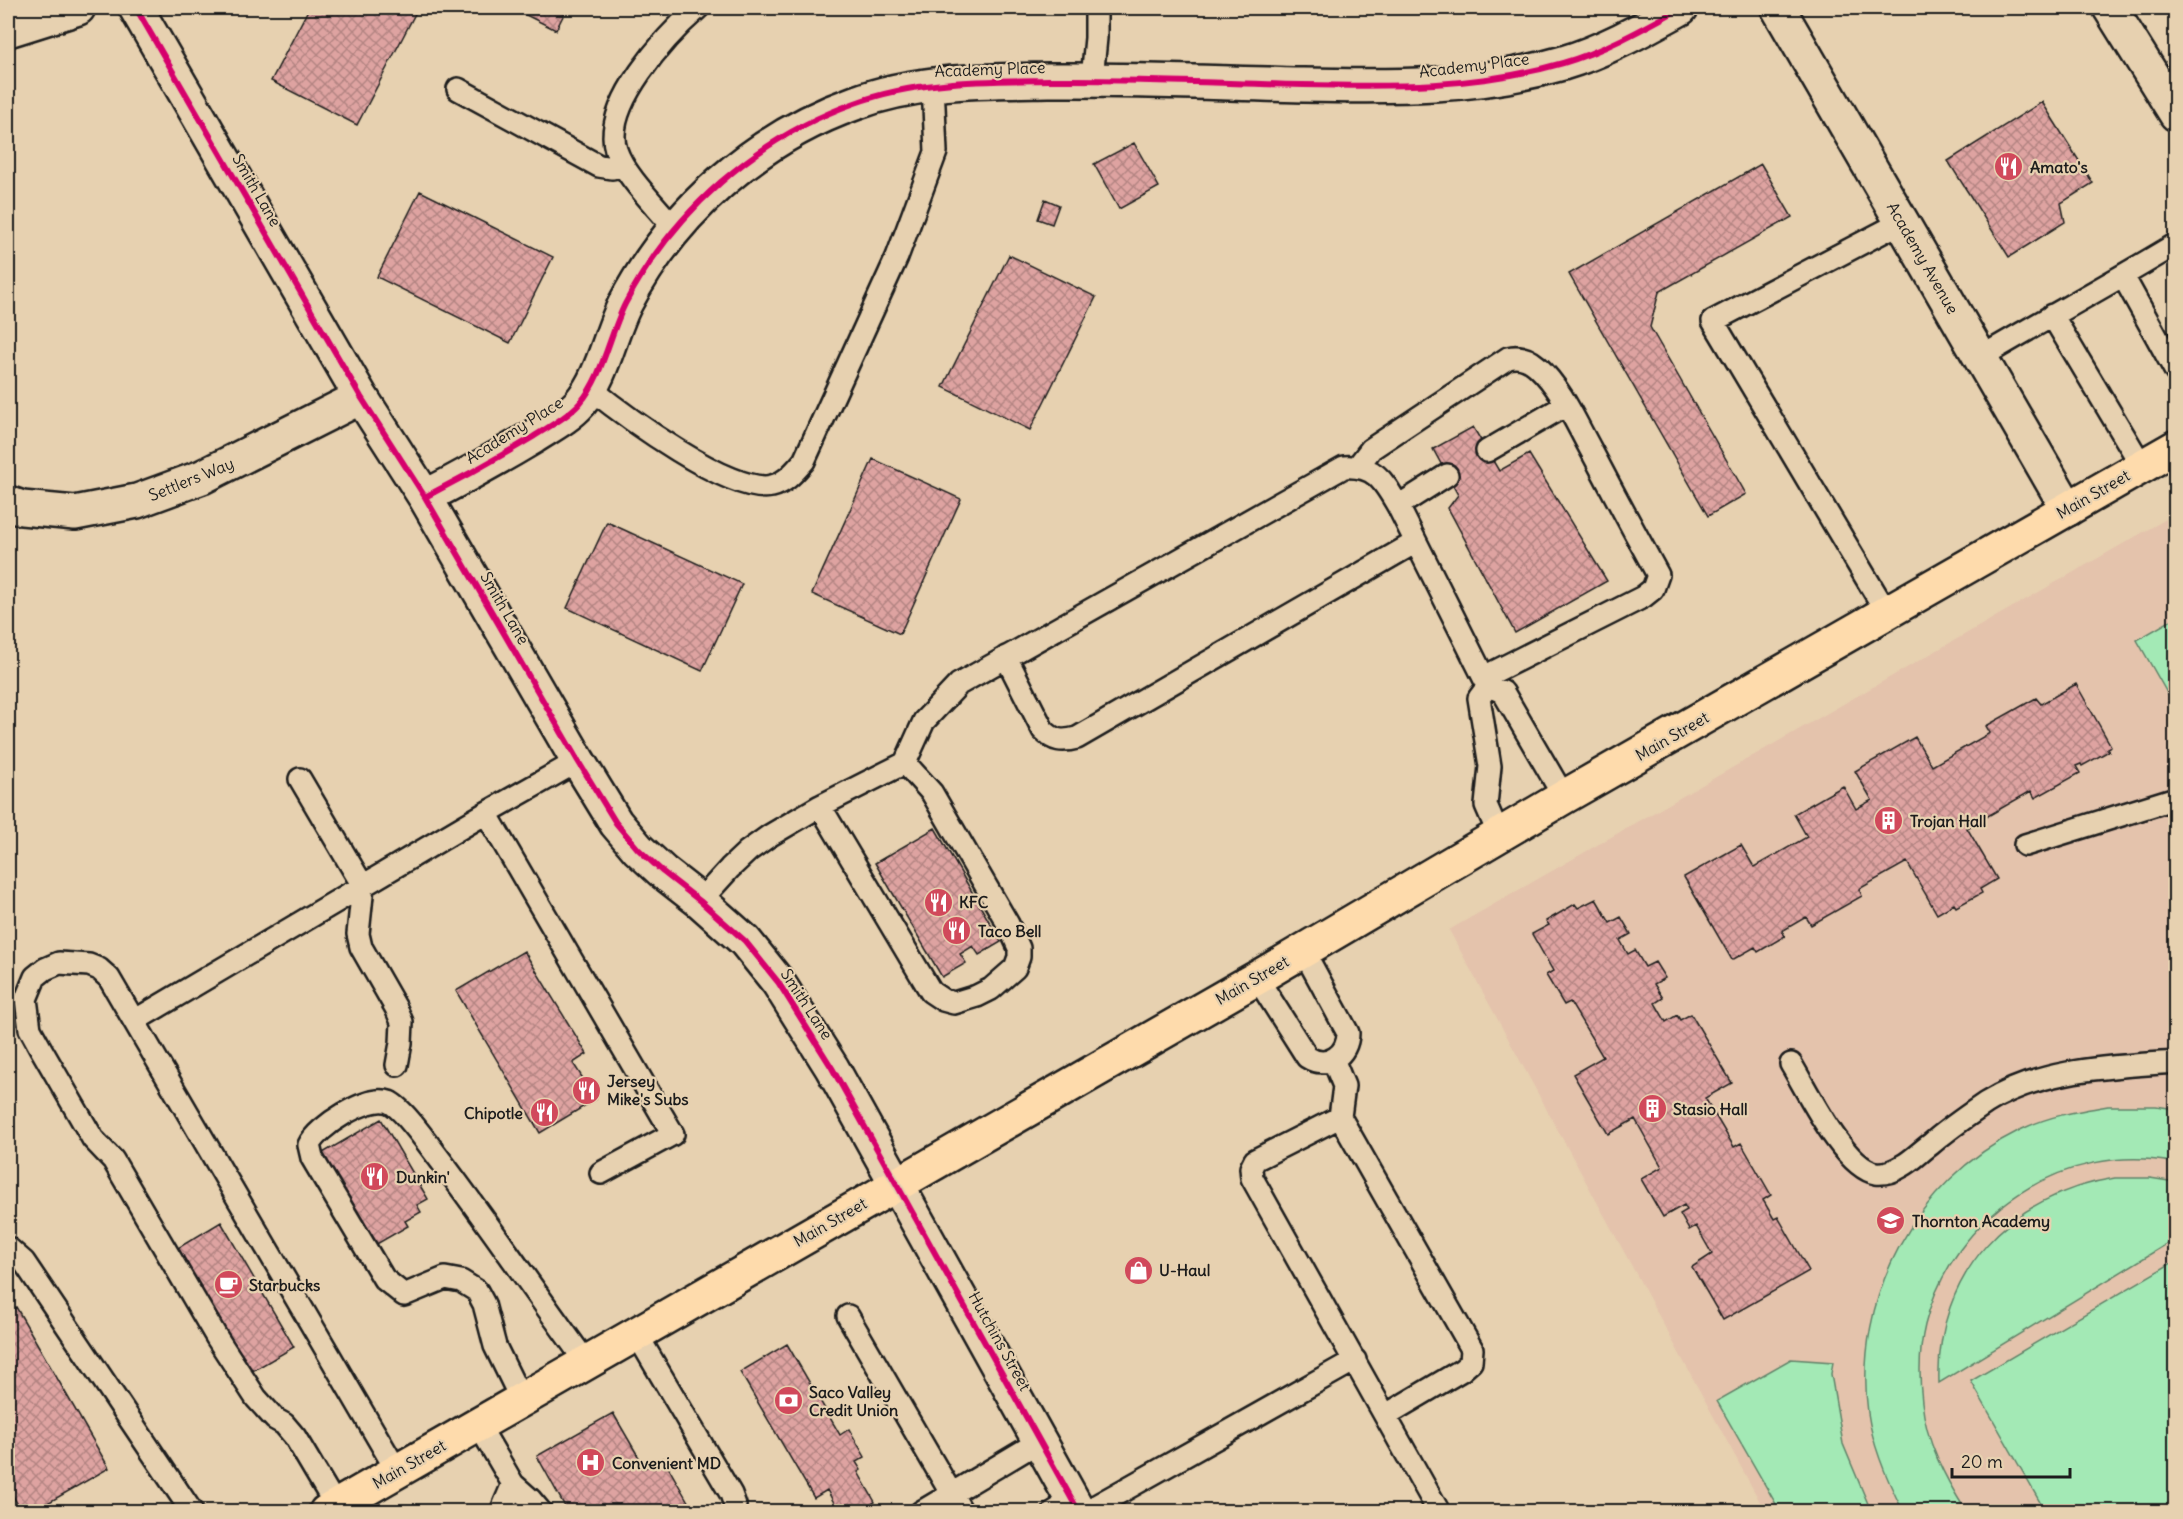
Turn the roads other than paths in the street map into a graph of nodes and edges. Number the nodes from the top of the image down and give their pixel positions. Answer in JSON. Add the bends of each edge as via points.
{"nodes":[{"id":1,"x":78,"y":8,"type":"edge"},
{"id":2,"x":136,"y":8,"type":"edge"},
{"id":3,"x":698,"y":8,"type":"edge"},
{"id":4,"x":1096,"y":8,"type":"edge"},
{"id":5,"x":1681,"y":8,"type":"edge"},
{"id":6,"x":1778,"y":8,"type":"edge"},
{"id":7,"x":2110,"y":8,"type":"edge"},
{"id":8,"x":8,"y":30,"type":"edge"},
{"id":9,"x":1092,"y":80,"type":"junction"},
{"id":10,"x":933,"y":84,"type":"junction"},
{"id":11,"x":458,"y":89,"type":"dead end"},
{"id":12,"x":2175,"y":114,"type":"edge"},
{"id":13,"x":623,"y":165,"type":"junction"},
{"id":14,"x":1902,"y":222,"type":"junction"},
{"id":15,"x":674,"y":228,"type":"junction"},
{"id":16,"x":2175,"y":244,"type":"edge"},
{"id":17,"x":2123,"y":276,"type":"junction"},
{"id":18,"x":2052,"y":315,"type":"junction"},
{"id":19,"x":1981,"y":357,"type":"junction"},
{"id":20,"x":2175,"y":372,"type":"edge"},
{"id":21,"x":590,"y":388,"type":"junction"},
{"id":22,"x":362,"y":397,"type":"junction"},
{"id":23,"x":1566,"y":405,"type":"junction"},
{"id":24,"x":2175,"y":447,"type":"edge"},
{"id":25,"x":1487,"y":450,"type":"dead end"},
{"id":26,"x":1358,"y":466,"type":"junction"},
{"id":27,"x":2142,"y":466,"type":"junction"},
{"id":28,"x":1447,"y":475,"type":"dead end"},
{"id":29,"x":425,"y":497,"type":"junction"},
{"id":30,"x":8,"y":503,"type":"edge"},
{"id":31,"x":1398,"y":506,"type":"junction"},
{"id":32,"x":2068,"y":509,"type":"junction"},
{"id":33,"x":1416,"y":542,"type":"junction"},
{"id":34,"x":1887,"y":613,"type":"junction"},
{"id":35,"x":1006,"y":657,"type":"junction"},
{"id":36,"x":1486,"y":682,"type":"junction"},
{"id":37,"x":578,"y":761,"type":"junction"},
{"id":38,"x":904,"y":763,"type":"junction"},
{"id":39,"x":300,"y":779,"type":"dead end"},
{"id":40,"x":1564,"y":797,"type":"junction"},
{"id":41,"x":2175,"y":798,"type":"edge"},
{"id":42,"x":820,"y":806,"type":"junction"},
{"id":43,"x":486,"y":813,"type":"junction"},
{"id":44,"x":1499,"y":836,"type":"junction"},
{"id":45,"x":2025,"y":845,"type":"dead end"},
{"id":46,"x":363,"y":886,"type":"junction"},
{"id":47,"x":700,"y":901,"type":"junction"},
{"id":48,"x":1303,"y":950,"type":"junction"},
{"id":49,"x":1257,"y":978,"type":"junction"},
{"id":50,"x":134,"y":1021,"type":"junction"},
{"id":51,"x":1333,"y":1059,"type":"junction"},
{"id":52,"x":2175,"y":1062,"type":"edge"},
{"id":53,"x":1791,"y":1064,"type":"dead end"},
{"id":54,"x":397,"y":1065,"type":"dead end"},
{"id":55,"x":1340,"y":1117,"type":"junction"},
{"id":56,"x":601,"y":1173,"type":"dead end"},
{"id":57,"x":896,"y":1184,"type":"junction"},
{"id":58,"x":8,"y":1248,"type":"edge"},
{"id":59,"x":848,"y":1316,"type":"dead end"},
{"id":60,"x":636,"y":1333,"type":"junction"},
{"id":61,"x":1355,"y":1360,"type":"junction"},
{"id":62,"x":586,"y":1362,"type":"junction"},
{"id":63,"x":521,"y":1399,"type":"junction"},
{"id":64,"x":1386,"y":1415,"type":"junction"},
{"id":65,"x":478,"y":1424,"type":"junction"},
{"id":66,"x":1041,"y":1441,"type":"junction"},
{"id":67,"x":397,"y":1471,"type":"junction"},
{"id":68,"x":513,"y":1484,"type":"junction"},
{"id":69,"x":957,"y":1503,"type":"edge"},
{"id":70,"x":331,"y":1509,"type":"edge"},
{"id":71,"x":1073,"y":1509,"type":"edge"},
{"id":72,"x":192,"y":1512,"type":"edge"},
{"id":73,"x":501,"y":1512,"type":"edge"},
{"id":74,"x":541,"y":1512,"type":"edge"},
{"id":75,"x":734,"y":1512,"type":"edge"},
{"id":76,"x":921,"y":1512,"type":"edge"},
{"id":77,"x":1439,"y":1512,"type":"edge"}],
"edges":[{"from":1,"to":8,"type":"street"},
{"from":2,"to":22,"type":"street","name":"Smith Lane"},
{"from":3,"to":13,"type":"lane","via":[[648,61],[622,105],[613,136]]},
{"from":4,"to":9,"type":"lane"},
{"from":5,"to":9,"type":"street","name":"Academy Place","via":[[1567,62],[1463,83],[1396,87]]},
{"from":6,"to":14,"type":"street","name":"Academy Avenue"},
{"from":7,"to":12,"type":"street"},
{"from":9,"to":10,"type":"street","name":"Academy Place"},
{"from":10,"to":15,"type":"street","name":"Academy Place","via":[[856,102],[819,117],[751,157]]},
{"from":10,"to":21,"type":"lane","via":[[936,152],[925,183],[897,257],[804,461],[786,480],[771,487],[736,481],[652,435]]},
{"from":11,"to":13,"type":"lane","via":[[599,166]]},
{"from":13,"to":15,"type":"lane"},
{"from":14,"to":19,"type":"street","name":"Academy Avenue"},
{"from":14,"to":34,"type":"lane","via":[[1713,321]]},
{"from":15,"to":21,"type":"street","name":"Academy Place","via":[[622,309]]},
{"from":16,"to":17,"type":"lane"},
{"from":17,"to":18,"type":"lane"},
{"from":17,"to":20,"type":"lane"},
{"from":18,"to":19,"type":"lane"},
{"from":18,"to":27,"type":"lane"},
{"from":19,"to":32,"type":"street","name":"Academy Avenue"},
{"from":21,"to":29,"type":"street","name":"Academy Place","via":[[579,405],[540,432]]},
{"from":22,"to":29,"type":"street","name":"Smith Lane"},
{"from":22,"to":30,"type":"street","name":"Settlers Way","via":[[202,477],[136,501],[75,513]]},
{"from":23,"to":25,"type":"lane"},
{"from":23,"to":26,"type":"lane","via":[[1536,364],[1516,356],[1508,358],[1371,448]]},
{"from":23,"to":36,"type":"lane","via":[[1658,575],[1653,589],[1643,597]]},
{"from":24,"to":27,"type":"main road","name":"Main Street"},
{"from":26,"to":31,"type":"lane","via":[[1384,482]]},
{"from":26,"to":35,"type":"lane","via":[[1344,467]]},
{"from":27,"to":32,"type":"main road","name":"Main Street"},
{"from":28,"to":31,"type":"lane"},
{"from":29,"to":37,"type":"street","name":"Smith Lane"},
{"from":31,"to":33,"type":"lane"},
{"from":32,"to":34,"type":"main road","name":"Main Street"},
{"from":33,"to":35,"type":"lane","via":[[1068,741],[1052,738],[1043,730]]},
{"from":33,"to":36,"type":"lane"},
{"from":34,"to":40,"type":"main road","name":"Main Street"},
{"from":35,"to":38,"type":"lane","via":[[959,684],[924,721]]},
{"from":36,"to":40,"type":"lane","via":[[1503,692]]},
{"from":36,"to":44,"type":"lane","via":[[1479,698],[1490,766],[1486,806]]},
{"from":37,"to":43,"type":"lane"},
{"from":37,"to":47,"type":"street","name":"Smith Lane","via":[[616,823],[638,849]]},
{"from":38,"to":42,"type":"lane"},
{"from":38,"to":42,"type":"lane","via":[[932,793],[1019,948],[1014,968],[976,996],[954,1003],[931,992]]},
{"from":39,"to":46,"type":"lane"},
{"from":40,"to":44,"type":"main road","name":"Main Street"},
{"from":41,"to":45,"type":"lane"},
{"from":42,"to":47,"type":"lane","via":[[748,851]]},
{"from":43,"to":46,"type":"lane"},
{"from":43,"to":56,"type":"lane","via":[[673,1134]]},
{"from":44,"to":48,"type":"main road","name":"Main Street"},
{"from":46,"to":50,"type":"lane"},
{"from":46,"to":54,"type":"lane","via":[[358,934],[402,1022]]},
{"from":47,"to":57,"type":"street","name":"Smith Lane","via":[[745,941],[778,982],[832,1068]]},
{"from":48,"to":49,"type":"main road","name":"Main Street"},
{"from":48,"to":51,"type":"lane","via":[[1348,1033],[1348,1043]]},
{"from":49,"to":51,"type":"lane","via":[[1307,1057],[1315,1063]]},
{"from":49,"to":57,"type":"main road","name":"Main Street"},
{"from":50,"to":67,"type":"lane"},
{"from":50,"to":70,"type":"lane","via":[[110,978],[89,965],[59,963],[45,969],[35,977],[26,999],[30,1029],[93,1139],[113,1160],[256,1398],[295,1437]]},
{"from":51,"to":55,"type":"lane","via":[[1344,1086]]},
{"from":52,"to":53,"type":"lane","via":[[2093,1069],[2016,1088],[1988,1102],[1904,1166],[1887,1173],[1874,1173],[1840,1146]]},
{"from":55,"to":61,"type":"lane","via":[[1255,1160],[1251,1168],[1252,1178]]},
{"from":55,"to":64,"type":"lane","via":[[1472,1349],[1471,1362],[1462,1370]]},
{"from":57,"to":60,"type":"main road","name":"Main Street"},
{"from":57,"to":66,"type":"street","name":"Hutchins Street"},
{"from":58,"to":72,"type":"lane","via":[[24,1262]]},
{"from":59,"to":69,"type":"lane"},
{"from":60,"to":62,"type":"main road","name":"Main Street"},
{"from":60,"to":75,"type":"lane","via":[[731,1494]]},
{"from":61,"to":64,"type":"lane"},
{"from":61,"to":71,"type":"lane"},
{"from":62,"to":63,"type":"main road","name":"Main Street"},
{"from":62,"to":63,"type":"lane","via":[[460,1186],[397,1107],[378,1101],[364,1104],[318,1131],[309,1145],[312,1158],[384,1279],[404,1295],[445,1278],[461,1281],[477,1292],[495,1346]]},
{"from":63,"to":65,"type":"main road","name":"Main Street"},
{"from":64,"to":77,"type":"lane"},
{"from":65,"to":67,"type":"main road","name":"Main Street"},
{"from":65,"to":68,"type":"lane"},
{"from":66,"to":69,"type":"lane"},
{"from":66,"to":71,"type":"street","name":"Hutchins Street"},
{"from":67,"to":70,"type":"main road","name":"Main Street"},
{"from":68,"to":73,"type":"lane"},
{"from":68,"to":74,"type":"lane"},
{"from":69,"to":76,"type":"lane"}]}
